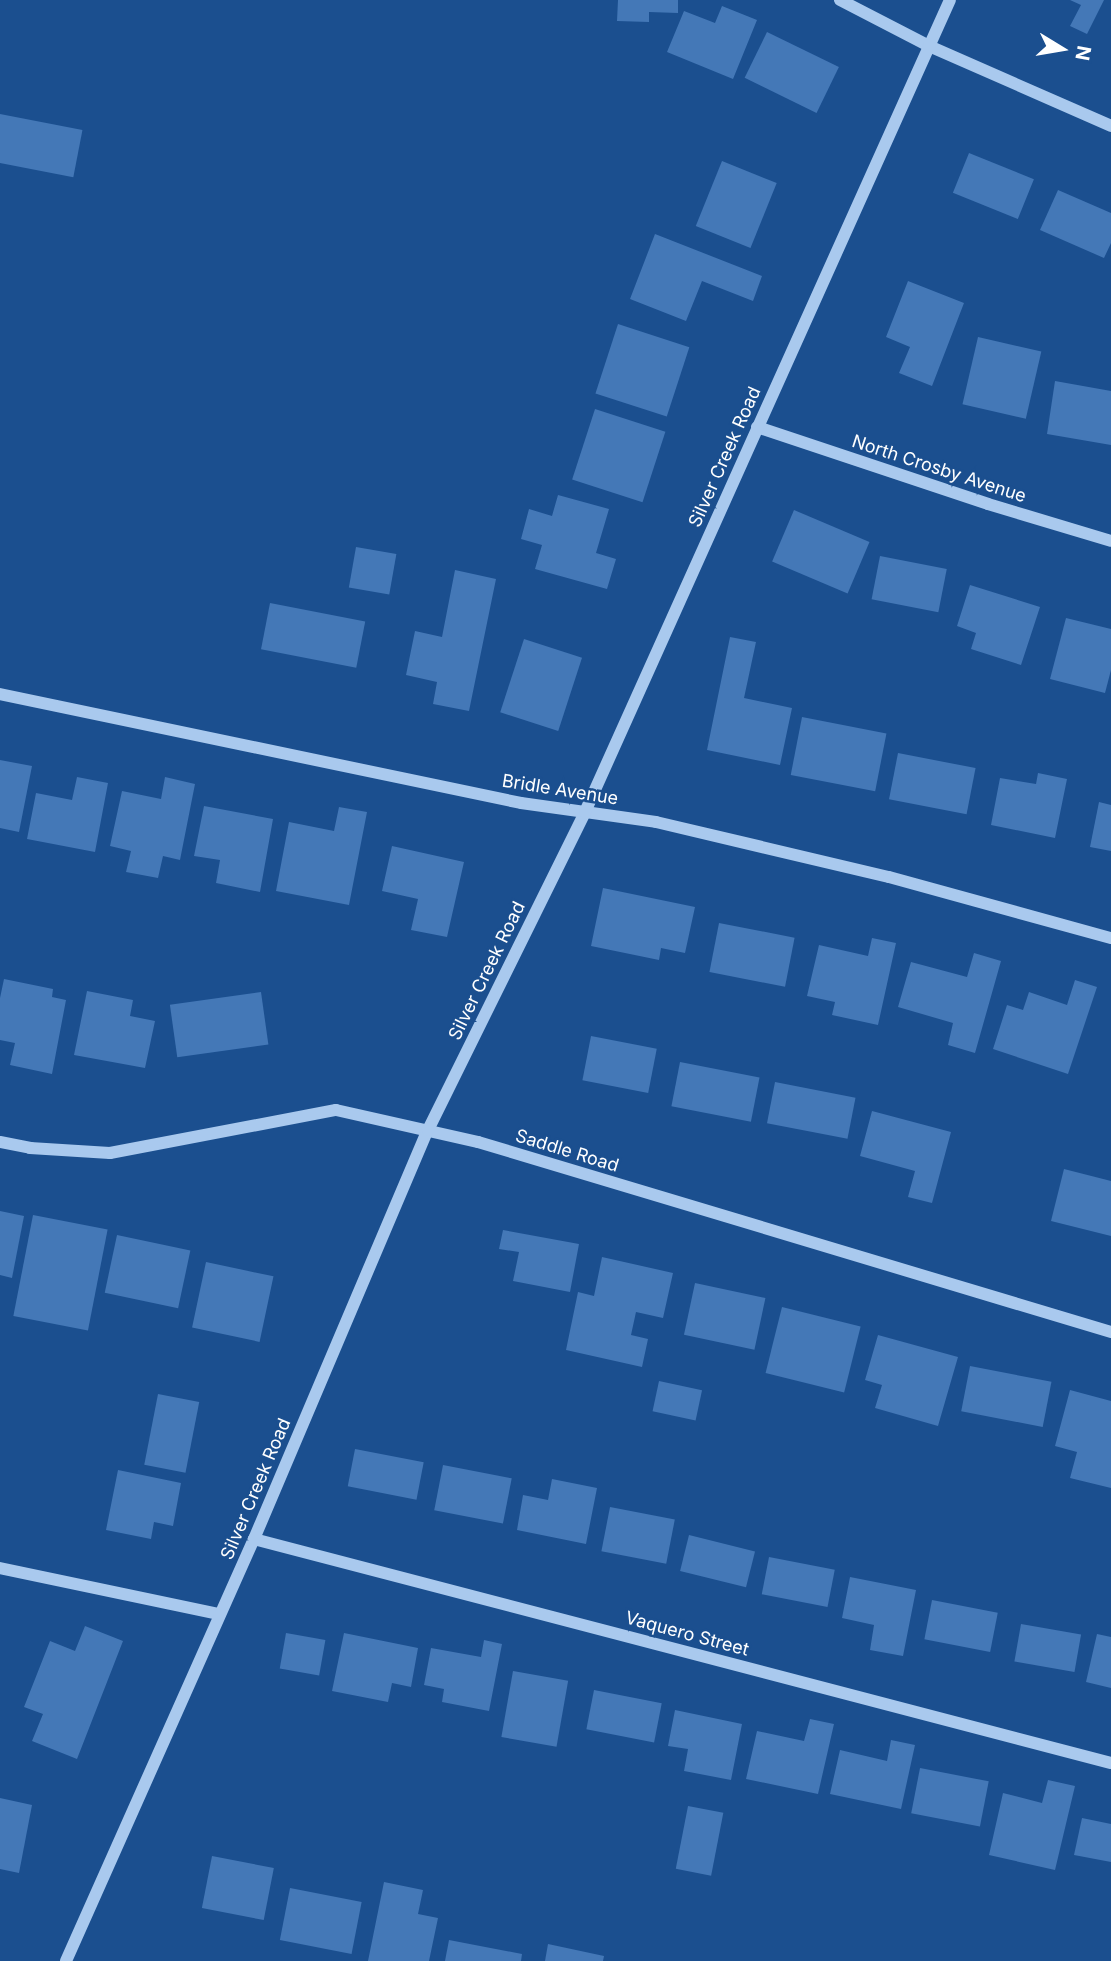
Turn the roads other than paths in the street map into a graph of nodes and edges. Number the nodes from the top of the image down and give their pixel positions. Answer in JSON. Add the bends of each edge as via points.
{"nodes":[{"id":1,"x":840,"y":0,"type":"edge"},
{"id":2,"x":950,"y":0,"type":"edge"},
{"id":3,"x":929,"y":46,"type":"junction"},
{"id":4,"x":1111,"y":126,"type":"edge"},
{"id":5,"x":757,"y":427,"type":"junction"},
{"id":6,"x":1111,"y":541,"type":"edge"},
{"id":7,"x":0,"y":694,"type":"edge"},
{"id":8,"x":585,"y":812,"type":"junction"},
{"id":9,"x":1111,"y":938,"type":"edge"},
{"id":10,"x":428,"y":1129,"type":"junction"},
{"id":11,"x":0,"y":1142,"type":"edge"},
{"id":12,"x":1111,"y":1332,"type":"edge"},
{"id":13,"x":254,"y":1539,"type":"junction"},
{"id":14,"x":0,"y":1568,"type":"edge"},
{"id":15,"x":219,"y":1614,"type":"junction"},
{"id":16,"x":1111,"y":1763,"type":"edge"},
{"id":17,"x":66,"y":1961,"type":"edge"}],
"edges":[{"from":1,"to":3,"type":"street"},
{"from":2,"to":3,"type":"street","name":"Silver Creek Road"},
{"from":3,"to":4,"type":"street"},
{"from":3,"to":5,"type":"street","name":"Silver Creek Road"},
{"from":5,"to":6,"type":"street","name":"North Crosby Avenue"},
{"from":5,"to":8,"type":"street","name":"Silver Creek Road"},
{"from":7,"to":8,"type":"street","name":"Bridle Avenue"},
{"from":8,"to":9,"type":"street","name":"Bridle Avenue","via":[[656,822],[889,877]]},
{"from":8,"to":10,"type":"street","name":"Silver Creek Road"},
{"from":10,"to":11,"type":"street","name":"Saddle Road","via":[[336,1110],[110,1153]]},
{"from":10,"to":12,"type":"street","name":"Saddle Road"},
{"from":10,"to":13,"type":"street","name":"Silver Creek Road"},
{"from":13,"to":15,"type":"street","name":"Silver Creek Road"},
{"from":13,"to":16,"type":"street","name":"Vaquero Street"},
{"from":14,"to":15,"type":"street"},
{"from":15,"to":17,"type":"street","name":"Silver Creek Road"}]}
